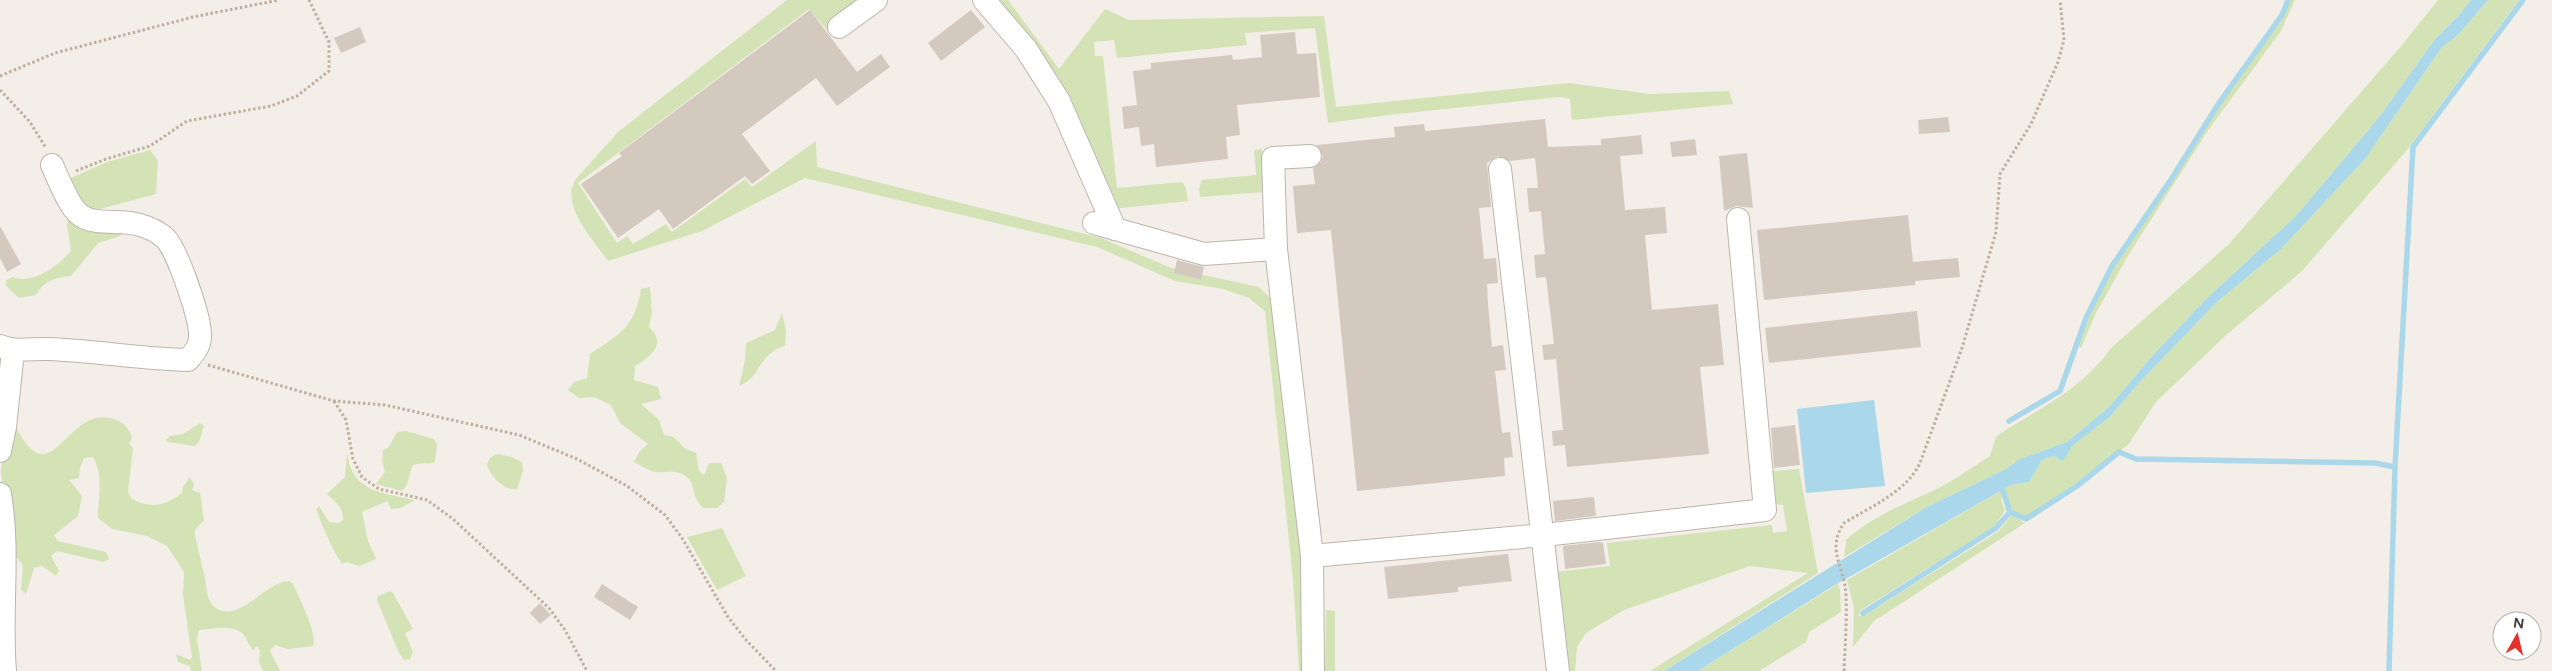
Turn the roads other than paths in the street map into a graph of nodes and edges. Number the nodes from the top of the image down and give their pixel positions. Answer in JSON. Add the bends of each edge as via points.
{"nodes":[{"id":1,"x":876,"y":0,"type":"edge"},
{"id":2,"x":984,"y":0,"type":"edge"},
{"id":3,"x":839,"y":26,"type":"dead end"},
{"id":4,"x":1310,"y":156,"type":"dead end"},
{"id":5,"x":1500,"y":169,"type":"dead end"},
{"id":6,"x":55,"y":172,"type":"road end"},
{"id":7,"x":1738,"y":219,"type":"dead end"},
{"id":8,"x":1276,"y":249,"type":"junction"},
{"id":9,"x":6,"y":349,"type":"edge"},
{"id":10,"x":0,"y":451,"type":"edge"},
{"id":11,"x":0,"y":494,"type":"edge"},
{"id":12,"x":1544,"y":535,"type":"junction"},
{"id":13,"x":1312,"y":556,"type":"junction"},
{"id":14,"x":5,"y":671,"type":"edge"},
{"id":15,"x":1313,"y":671,"type":"edge"},
{"id":16,"x":1558,"y":671,"type":"edge"}],
"edges":[{"from":1,"to":3,"type":"street"},
{"from":2,"to":8,"type":"street","via":[[1026,49],[1059,101],[1105,226],[1204,254]]},
{"from":4,"to":8,"type":"street","via":[[1274,158]]},
{"from":5,"to":12,"type":"street"},
{"from":6,"to":9,"type":"street","via":[[80,215],[97,222],[140,225],[164,238],[179,263],[191,296],[200,333],[198,349],[188,360],[145,359],[48,348]]},
{"from":7,"to":12,"type":"street","via":[[1765,510]]},
{"from":8,"to":13,"type":"street"},
{"from":9,"to":10,"type":"street","via":[[5,427]]},
{"from":11,"to":14,"type":"street","via":[[5,534],[2,607]]},
{"from":12,"to":13,"type":"street"},
{"from":12,"to":16,"type":"street"},
{"from":13,"to":15,"type":"street"}]}
